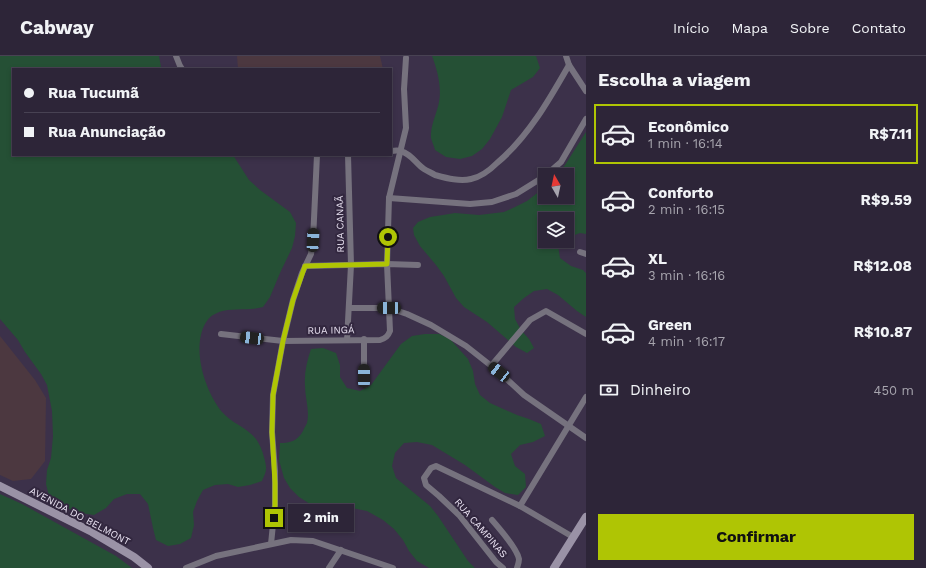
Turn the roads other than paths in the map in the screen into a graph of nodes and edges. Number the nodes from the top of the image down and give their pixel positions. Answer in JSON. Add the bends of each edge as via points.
{"nodes":[{"id":1,"x":176,"y":56,"type":"edge"},
{"id":2,"x":566,"y":56,"type":"edge"},
{"id":3,"x":406,"y":58,"type":"dead end"},
{"id":4,"x":569,"y":65,"type":"junction"},
{"id":5,"x":181,"y":68,"type":"edge"},
{"id":6,"x":586,"y":91,"type":"edge"},
{"id":7,"x":586,"y":120,"type":"edge"},
{"id":8,"x":392,"y":151,"type":"edge"},
{"id":9,"x":400,"y":151,"type":"junction"},
{"id":10,"x":317,"y":156,"type":"edge"},
{"id":11,"x":348,"y":156,"type":"edge"},
{"id":12,"x":554,"y":168,"type":"edge"},
{"id":13,"x":538,"y":180,"type":"edge"},
{"id":14,"x":389,"y":198,"type":"junction"},
{"id":15,"x":387,"y":264,"type":"junction"},
{"id":16,"x":351,"y":265,"type":"junction"},
{"id":17,"x":418,"y":265,"type":"dead end"},
{"id":18,"x":305,"y":266,"type":"junction"},
{"id":19,"x":349,"y":308,"type":"junction"},
{"id":20,"x":389,"y":308,"type":"junction"},
{"id":21,"x":221,"y":334,"type":"dead end"},
{"id":22,"x":586,"y":334,"type":"edge"},
{"id":23,"x":364,"y":339,"type":"junction"},
{"id":24,"x":347,"y":340,"type":"junction"},
{"id":25,"x":283,"y":341,"type":"junction"},
{"id":26,"x":491,"y":366,"type":"junction"},
{"id":27,"x":364,"y":376,"type":"dead end"},
{"id":28,"x":586,"y":397,"type":"edge"},
{"id":29,"x":568,"y":426,"type":"junction"},
{"id":30,"x":586,"y":438,"type":"edge"},
{"id":31,"x":0,"y":486,"type":"edge"},
{"id":32,"x":520,"y":506,"type":"junction"},
{"id":33,"x":586,"y":517,"type":"edge"},
{"id":34,"x":492,"y":520,"type":"dead end"},
{"id":35,"x":573,"y":537,"type":"junction"},
{"id":36,"x":271,"y":544,"type":"junction"},
{"id":37,"x":341,"y":550,"type":"junction"},
{"id":38,"x":148,"y":568,"type":"edge"},
{"id":39,"x":186,"y":568,"type":"edge"},
{"id":40,"x":329,"y":568,"type":"edge"},
{"id":41,"x":393,"y":568,"type":"edge"},
{"id":42,"x":503,"y":568,"type":"edge"},
{"id":43,"x":517,"y":568,"type":"edge"},
{"id":44,"x":554,"y":568,"type":"edge"}],
"edges":[{"from":1,"to":5,"type":"street"},
{"from":2,"to":4,"type":"street"},
{"from":3,"to":9,"type":"street","via":[[406,128]]},
{"from":4,"to":6,"type":"street"},
{"from":4,"to":9,"type":"street","via":[[532,126],[488,171],[471,179],[460,180],[434,174]]},
{"from":7,"to":12,"type":"street","via":[[561,162]]},
{"from":8,"to":9,"type":"street"},
{"from":9,"to":14,"type":"street"},
{"from":10,"to":18,"type":"street","via":[[313,240],[311,254]]},
{"from":11,"to":16,"type":"street","name":"RUA CANAÃ"},
{"from":13,"to":14,"type":"street","via":[[516,194],[492,202],[470,204]]},
{"from":14,"to":15,"type":"street"},
{"from":15,"to":16,"type":"street"},
{"from":15,"to":17,"type":"street"},
{"from":15,"to":20,"type":"street"},
{"from":16,"to":18,"type":"street"},
{"from":16,"to":19,"type":"street","name":"RUA CANAÃ"},
{"from":18,"to":25,"type":"street"},
{"from":19,"to":20,"type":"street"},
{"from":19,"to":24,"type":"street","name":"RUA CANAÃ"},
{"from":20,"to":23,"type":"street","name":"RUA INGÁ","via":[[388,336],[380,340]]},
{"from":20,"to":26,"type":"street","via":[[431,326],[466,346]]},
{"from":21,"to":25,"type":"street","name":"RUA INGÁ"},
{"from":22,"to":26,"type":"street","via":[[546,311],[530,320]]},
{"from":23,"to":24,"type":"street","name":"RUA INGÁ"},
{"from":23,"to":27,"type":"street"},
{"from":24,"to":25,"type":"street","name":"RUA INGÁ"},
{"from":25,"to":36,"type":"street","via":[[273,395],[275,505]]},
{"from":26,"to":29,"type":"street","via":[[524,395]]},
{"from":28,"to":29,"type":"street"},
{"from":29,"to":30,"type":"street"},
{"from":29,"to":32,"type":"street"},
{"from":31,"to":38,"type":"street","name":"AVENIDA DO BELMONT","via":[[92,532]]},
{"from":32,"to":35,"type":"street"},
{"from":32,"to":42,"type":"street","name":"RUA CAMPINAS","via":[[436,466],[431,468],[424,478],[426,485],[459,514]]},
{"from":33,"to":35,"type":"street"},
{"from":34,"to":43,"type":"street","name":"RUA CAMPINAS","via":[[518,555]]},
{"from":35,"to":44,"type":"street"},
{"from":36,"to":37,"type":"street","via":[[291,540],[313,541]]},
{"from":36,"to":39,"type":"street","via":[[216,556]]},
{"from":37,"to":40,"type":"street"},
{"from":37,"to":41,"type":"street"}]}
